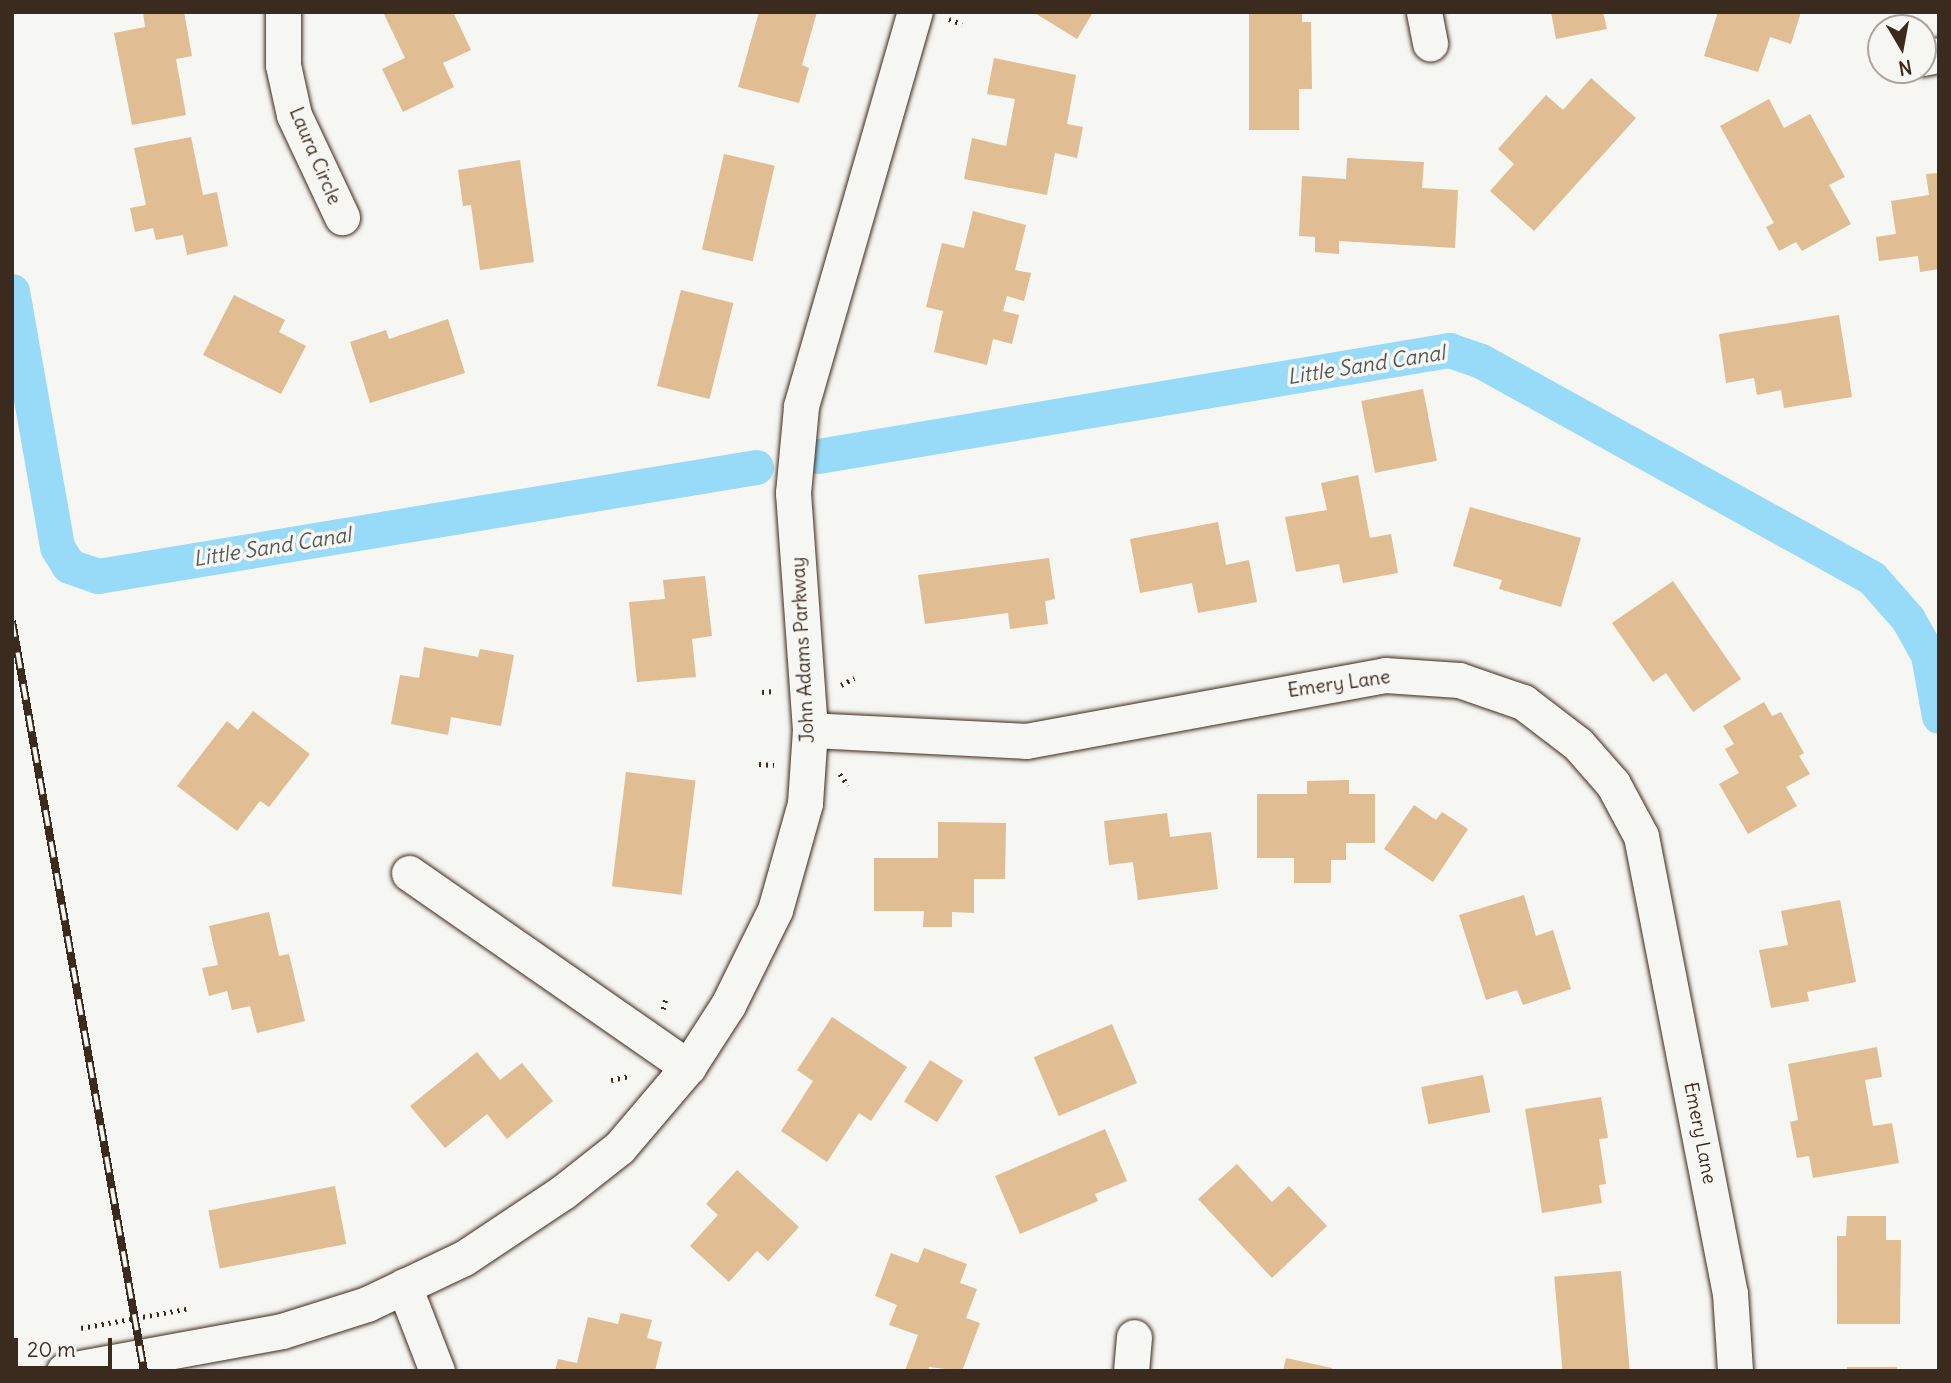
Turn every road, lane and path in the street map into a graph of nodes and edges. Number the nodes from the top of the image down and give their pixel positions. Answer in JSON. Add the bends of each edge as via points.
{"nodes":[{"id":1,"x":283,"y":12,"type":"edge"},
{"id":2,"x":915,"y":12,"type":"edge"},
{"id":3,"x":949,"y":19,"type":"dead end"},
{"id":4,"x":962,"y":24,"type":"dead end"},
{"id":5,"x":342,"y":217,"type":"dead end"},
{"id":6,"x":853,"y":678,"type":"dead end"},
{"id":7,"x":837,"y":687,"type":"dead end"},
{"id":8,"x":810,"y":730,"type":"junction"},
{"id":9,"x":409,"y":873,"type":"dead end"},
{"id":10,"x":688,"y":1067,"type":"junction"},
{"id":11,"x":630,"y":1076,"type":"dead end"},
{"id":12,"x":611,"y":1080,"type":"dead end"},
{"id":13,"x":404,"y":1286,"type":"junction"},
{"id":14,"x":186,"y":1309,"type":"dead end"},
{"id":15,"x":81,"y":1328,"type":"dead end"},
{"id":16,"x":64,"y":1371,"type":"edge"},
{"id":17,"x":437,"y":1371,"type":"edge"},
{"id":18,"x":1735,"y":1371,"type":"edge"}],
"edges":[{"from":1,"to":5,"type":"street","name":"Laura Circle","via":[[283,65],[294,115]]},
{"from":2,"to":8,"type":"street","name":"John Adams Parkway","via":[[801,406],[793,492]]},
{"from":3,"to":4,"type":"path"},
{"from":6,"to":7,"type":"path"},
{"from":8,"to":10,"type":"street","name":"John Adams Parkway","via":[[806,803],[775,910],[727,1005]]},
{"from":8,"to":18,"type":"street","name":"Emery Lane","via":[[1026,741],[1385,675],[1459,680],[1523,702],[1578,744],[1614,784],[1641,836],[1730,1293]]},
{"from":9,"to":10,"type":"street"},
{"from":10,"to":13,"type":"street","name":"John Adams Parkway","via":[[619,1148],[563,1192],[464,1258]]},
{"from":11,"to":12,"type":"path"},
{"from":13,"to":16,"type":"street","name":"John Adams Parkway","via":[[367,1304],[282,1331]]},
{"from":13,"to":17,"type":"street"},
{"from":14,"to":15,"type":"path"}]}
